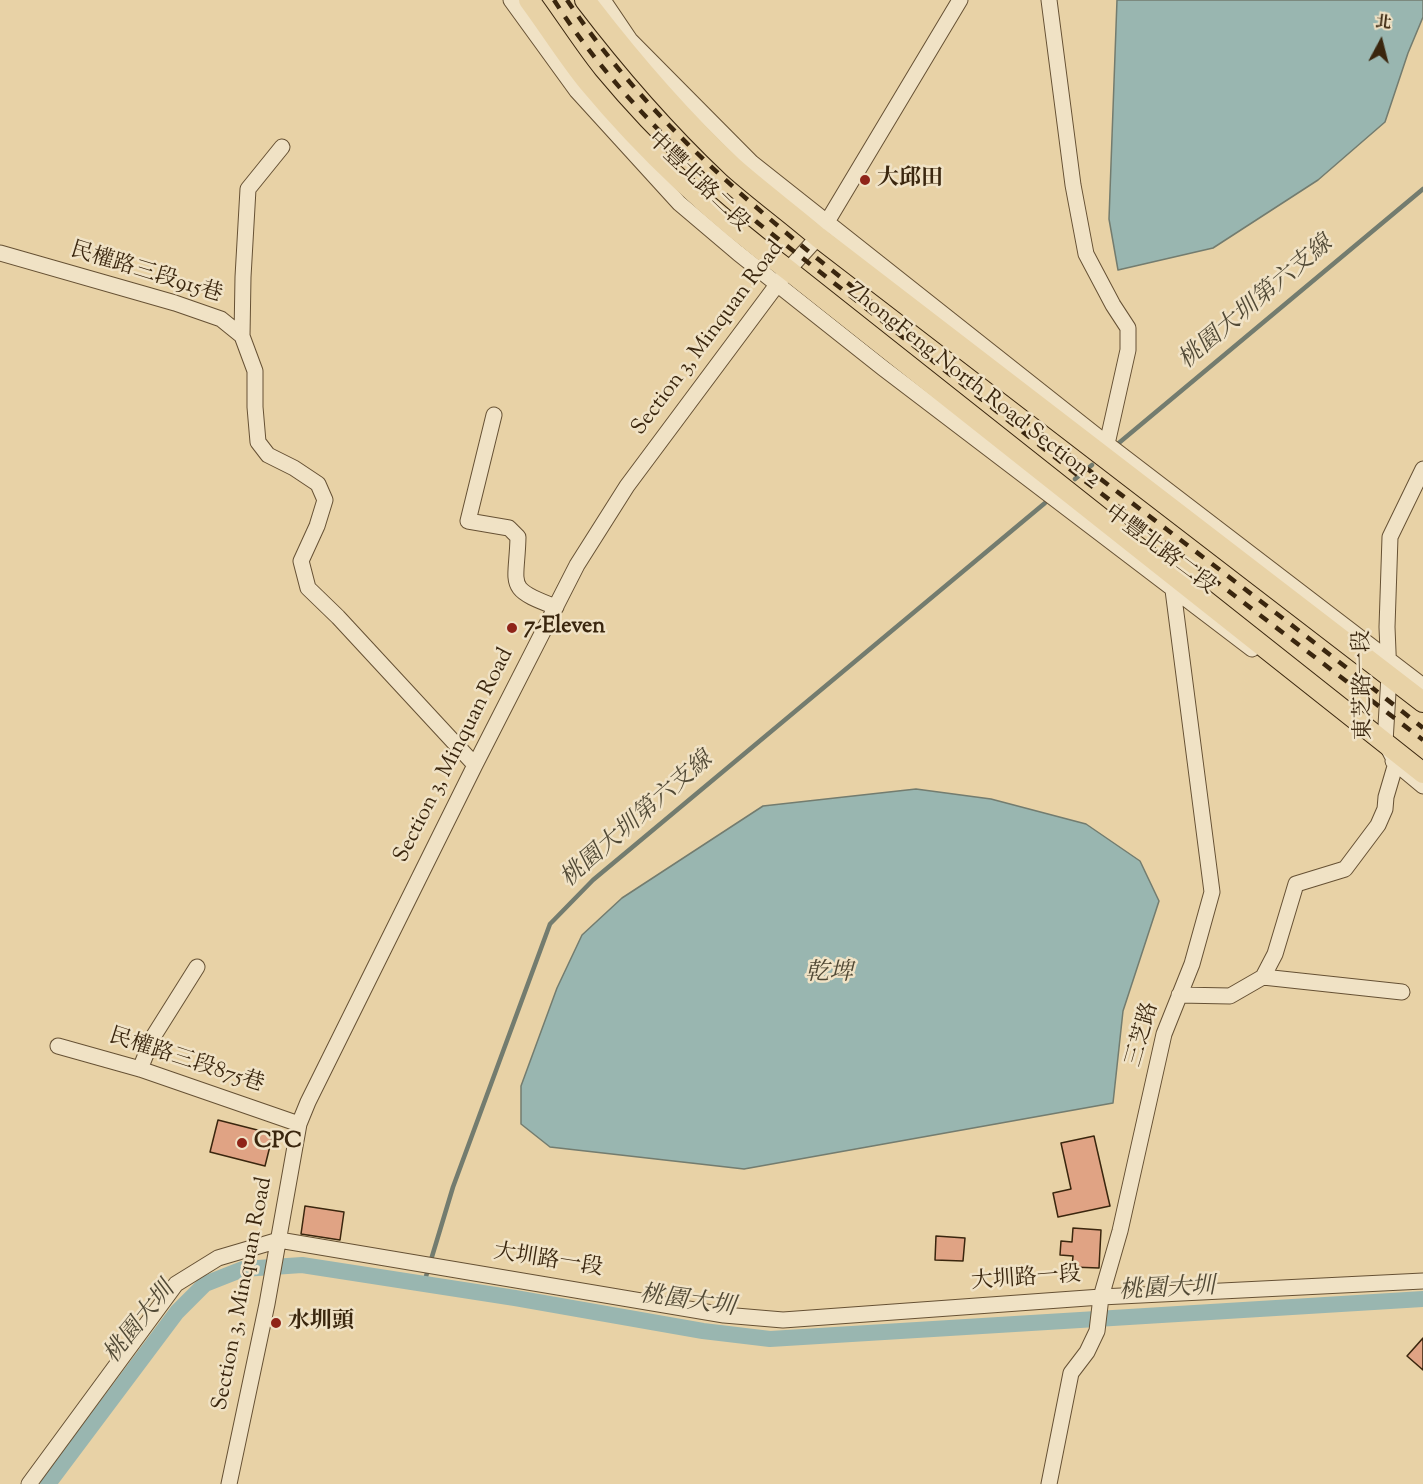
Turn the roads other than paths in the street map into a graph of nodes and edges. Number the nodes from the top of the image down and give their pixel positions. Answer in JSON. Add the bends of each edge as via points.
{"nodes":[{"id":1,"x":511,"y":0,"type":"edge"},
{"id":2,"x":529,"y":0,"type":"edge"},
{"id":3,"x":585,"y":0,"type":"edge"},
{"id":4,"x":603,"y":0,"type":"edge"},
{"id":5,"x":960,"y":0,"type":"edge"},
{"id":6,"x":1049,"y":0,"type":"edge"},
{"id":7,"x":282,"y":147,"type":"dead end"},
{"id":8,"x":822,"y":230,"type":"junction"},
{"id":9,"x":0,"y":253,"type":"edge"},
{"id":10,"x":783,"y":277,"type":"junction"},
{"id":11,"x":242,"y":336,"type":"junction"},
{"id":12,"x":494,"y":415,"type":"dead end"},
{"id":13,"x":1107,"y":444,"type":"junction"},
{"id":14,"x":1423,"y":469,"type":"edge"},
{"id":15,"x":1173,"y":590,"type":"junction"},
{"id":16,"x":556,"y":607,"type":"junction"},
{"id":17,"x":1389,"y":667,"type":"junction"},
{"id":18,"x":1423,"y":686,"type":"edge"},
{"id":19,"x":1423,"y":702,"type":"edge"},
{"id":20,"x":1384,"y":742,"type":"junction"},
{"id":21,"x":1396,"y":763,"type":"junction"},
{"id":22,"x":475,"y":765,"type":"junction"},
{"id":23,"x":1423,"y":773,"type":"edge"},
{"id":24,"x":1423,"y":786,"type":"edge"},
{"id":25,"x":197,"y":967,"type":"dead end"},
{"id":26,"x":1263,"y":977,"type":"junction"},
{"id":27,"x":1402,"y":992,"type":"dead end"},
{"id":28,"x":1179,"y":995,"type":"junction"},
{"id":29,"x":58,"y":1046,"type":"dead end"},
{"id":30,"x":140,"y":1068,"type":"junction"},
{"id":31,"x":299,"y":1124,"type":"junction"},
{"id":32,"x":279,"y":1241,"type":"junction"},
{"id":33,"x":1423,"y":1281,"type":"edge"},
{"id":34,"x":1101,"y":1302,"type":"junction"},
{"id":35,"x":29,"y":1484,"type":"edge"},
{"id":36,"x":229,"y":1484,"type":"edge"},
{"id":37,"x":1049,"y":1484,"type":"edge"}],
"edges":[{"from":1,"to":10,"type":"street","name":"中豐北路二段","via":[[577,91],[679,203]]},
{"from":2,"to":10,"type":"main road","name":"ZhongFeng North Road Section 2","via":[[586,79],[633,133]]},
{"from":3,"to":8,"type":"main road","name":"ZhongFeng North Road Section 2","via":[[670,104],[734,167]]},
{"from":4,"to":8,"type":"street","via":[[630,40]]},
{"from":5,"to":8,"type":"street","name":"Section 3, Minquan Road"},
{"from":6,"to":13,"type":"street","via":[[1086,254],[1128,328],[1128,350]]},
{"from":7,"to":11,"type":"street","via":[[248,189]]},
{"from":8,"to":10,"type":"street","name":"Section 3, Minquan Road"},
{"from":8,"to":13,"type":"street"},
{"from":8,"to":17,"type":"main road","name":"ZhongFeng North Road Section 2"},
{"from":9,"to":11,"type":"street","name":"民權路三段915巷","via":[[175,303],[221,319]]},
{"from":10,"to":15,"type":"street","name":"中豐北路二段","via":[[883,368]]},
{"from":10,"to":16,"type":"street","name":"Section 3, Minquan Road","via":[[627,486],[577,565]]},
{"from":10,"to":20,"type":"main road","name":"ZhongFeng North Road Section 2"},
{"from":11,"to":22,"type":"street","via":[[255,370],[258,442],[268,455],[318,484],[325,500],[301,561],[308,588]]},
{"from":12,"to":16,"type":"street","via":[[468,521],[509,528],[518,537],[515,581],[520,590]]},
{"from":13,"to":17,"type":"street"},
{"from":14,"to":17,"type":"street","name":"東芝路一段","via":[[1390,537]]},
{"from":15,"to":21,"type":"street","name":"中豐北路二段"},
{"from":15,"to":28,"type":"street","name":"三芝路","via":[[1212,892]]},
{"from":16,"to":22,"type":"street","name":"Section 3, Minquan Road"},
{"from":17,"to":18,"type":"street"},
{"from":17,"to":19,"type":"main road","name":"ZhongFeng North Road Section 2"},
{"from":17,"to":20,"type":"street","name":"東芝路一段"},
{"from":20,"to":21,"type":"street","name":"東芝路一段"},
{"from":20,"to":23,"type":"main road","name":"ZhongFeng North Road Section 2"},
{"from":21,"to":24,"type":"street","name":"中豐北路二段"},
{"from":21,"to":26,"type":"street","name":"東芝路一段","via":[[1385,808],[1365,845],[1345,869],[1296,884],[1275,954]]},
{"from":22,"to":31,"type":"street","name":"Section 3, Minquan Road"},
{"from":25,"to":30,"type":"street","via":[[153,1037]]},
{"from":26,"to":27,"type":"street"},
{"from":26,"to":28,"type":"street","via":[[1230,996]]},
{"from":28,"to":34,"type":"street","name":"三芝路","via":[[1164,1034]]},
{"from":29,"to":30,"type":"street","name":"民權路三段875巷"},
{"from":30,"to":31,"type":"street","name":"民權路三段875巷"},
{"from":31,"to":32,"type":"street","name":"Section 3, Minquan Road"},
{"from":32,"to":34,"type":"street","name":"大圳路一段","via":[[724,1315],[783,1320]]},
{"from":32,"to":35,"type":"street","name":"大圳路一段","via":[[218,1258],[176,1284]]},
{"from":32,"to":36,"type":"street","name":"Section 3, Minquan Road"},
{"from":33,"to":34,"type":"street","name":"大圳路一段"},
{"from":34,"to":37,"type":"street","name":"三芝路","via":[[1097,1329],[1087,1352],[1071,1373]]}]}
